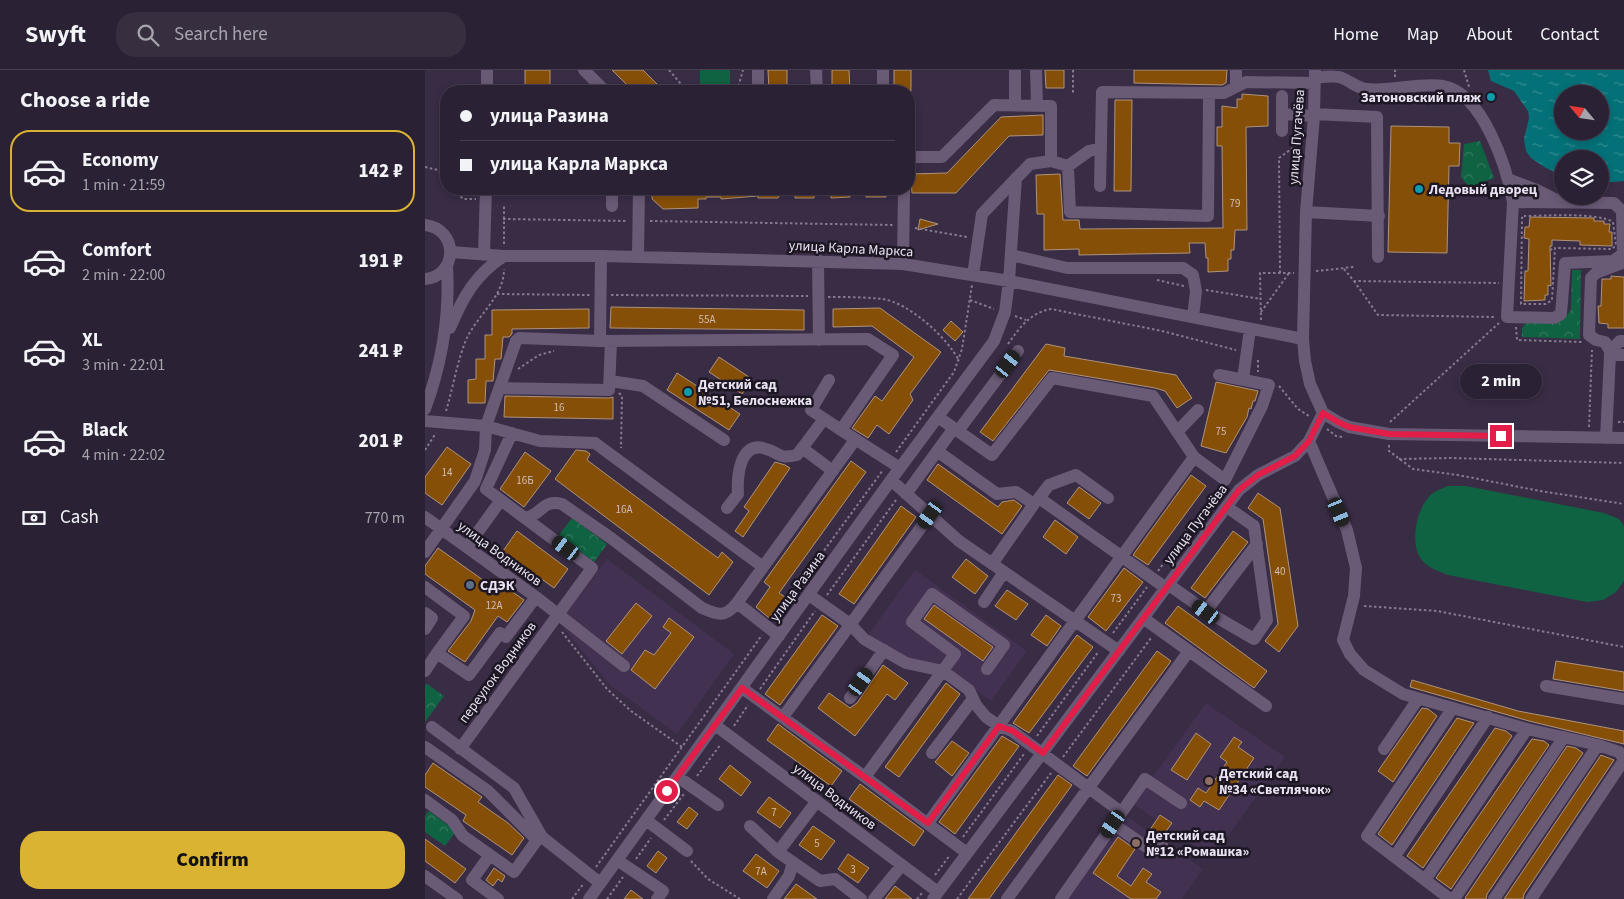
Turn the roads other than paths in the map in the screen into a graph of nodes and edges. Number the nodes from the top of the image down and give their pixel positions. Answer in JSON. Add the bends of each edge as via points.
{"nodes":[{"id":1,"x":487,"y":70,"type":"edge"},
{"id":2,"x":584,"y":70,"type":"edge"},
{"id":3,"x":758,"y":70,"type":"edge"},
{"id":4,"x":817,"y":70,"type":"edge"},
{"id":5,"x":883,"y":70,"type":"edge"},
{"id":6,"x":1015,"y":70,"type":"edge"},
{"id":7,"x":1036,"y":70,"type":"edge"},
{"id":8,"x":1236,"y":70,"type":"edge"},
{"id":9,"x":1315,"y":77,"type":"edge"},
{"id":10,"x":487,"y":85,"type":"edge"},
{"id":11,"x":599,"y":85,"type":"edge"},
{"id":12,"x":758,"y":85,"type":"edge"},
{"id":13,"x":817,"y":85,"type":"edge"},
{"id":14,"x":883,"y":85,"type":"edge"},
{"id":15,"x":1236,"y":86,"type":"junction"},
{"id":16,"x":1209,"y":93,"type":"junction"},
{"id":17,"x":1282,"y":96,"type":"dead end"},
{"id":18,"x":1015,"y":105,"type":"junction"},
{"id":19,"x":1037,"y":105,"type":"junction"},
{"id":20,"x":1282,"y":114,"type":"junction"},
{"id":21,"x":1314,"y":115,"type":"junction"},
{"id":22,"x":1282,"y":130,"type":"dead end"},
{"id":23,"x":1101,"y":148,"type":"junction"},
{"id":24,"x":915,"y":157,"type":"edge"},
{"id":25,"x":1051,"y":161,"type":"junction"},
{"id":26,"x":1068,"y":166,"type":"junction"},
{"id":27,"x":1016,"y":178,"type":"junction"},
{"id":28,"x":1508,"y":179,"type":"junction"},
{"id":29,"x":1100,"y":186,"type":"dead end"},
{"id":30,"x":486,"y":195,"type":"edge"},
{"id":31,"x":611,"y":195,"type":"edge"},
{"id":32,"x":639,"y":195,"type":"edge"},
{"id":33,"x":905,"y":195,"type":"edge"},
{"id":34,"x":1554,"y":199,"type":"edge"},
{"id":35,"x":1513,"y":202,"type":"junction"},
{"id":36,"x":1609,"y":203,"type":"edge"},
{"id":37,"x":1554,"y":204,"type":"edge"},
{"id":38,"x":612,"y":206,"type":"dead end"},
{"id":39,"x":1306,"y":212,"type":"junction"},
{"id":40,"x":1379,"y":216,"type":"junction"},
{"id":41,"x":425,"y":225,"type":"edge"},
{"id":42,"x":451,"y":252,"type":"junction"},
{"id":43,"x":484,"y":254,"type":"junction"},
{"id":44,"x":1011,"y":254,"type":"junction"},
{"id":45,"x":504,"y":256,"type":"junction"},
{"id":46,"x":601,"y":256,"type":"junction"},
{"id":47,"x":638,"y":257,"type":"junction"},
{"id":48,"x":1378,"y":257,"type":"dead end"},
{"id":49,"x":818,"y":260,"type":"junction"},
{"id":50,"x":1624,"y":263,"type":"edge"},
{"id":51,"x":903,"y":264,"type":"junction"},
{"id":52,"x":447,"y":266,"type":"junction"},
{"id":53,"x":973,"y":275,"type":"junction"},
{"id":54,"x":425,"y":279,"type":"edge"},
{"id":55,"x":1009,"y":281,"type":"junction"},
{"id":56,"x":1193,"y":317,"type":"junction"},
{"id":57,"x":1256,"y":330,"type":"junction"},
{"id":58,"x":445,"y":339,"type":"junction"},
{"id":59,"x":1303,"y":339,"type":"junction"},
{"id":60,"x":819,"y":340,"type":"junction"},
{"id":61,"x":605,"y":341,"type":"junction"},
{"id":62,"x":1624,"y":341,"type":"edge"},
{"id":63,"x":1018,"y":351,"type":"dead end"},
{"id":64,"x":1610,"y":353,"type":"junction"},
{"id":65,"x":1624,"y":355,"type":"edge"},
{"id":66,"x":1219,"y":375,"type":"dead end"},
{"id":67,"x":1243,"y":379,"type":"junction"},
{"id":68,"x":829,"y":380,"type":"dead end"},
{"id":69,"x":610,"y":381,"type":"junction"},
{"id":70,"x":502,"y":383,"type":"junction"},
{"id":71,"x":425,"y":409,"type":"edge"},
{"id":72,"x":1198,"y":410,"type":"dead end"},
{"id":73,"x":1323,"y":413,"type":"junction"},
{"id":74,"x":938,"y":417,"type":"junction"},
{"id":75,"x":824,"y":419,"type":"junction"},
{"id":76,"x":425,"y":421,"type":"edge"},
{"id":77,"x":486,"y":426,"type":"junction"},
{"id":78,"x":841,"y":430,"type":"junction"},
{"id":79,"x":956,"y":430,"type":"junction"},
{"id":80,"x":1177,"y":432,"type":"junction"},
{"id":81,"x":512,"y":433,"type":"junction"},
{"id":82,"x":1606,"y":438,"type":"junction"},
{"id":83,"x":1624,"y":438,"type":"edge"},
{"id":84,"x":724,"y":440,"type":"dead end"},
{"id":85,"x":855,"y":440,"type":"junction"},
{"id":86,"x":1309,"y":441,"type":"junction"},
{"id":87,"x":802,"y":448,"type":"junction"},
{"id":88,"x":937,"y":452,"type":"junction"},
{"id":89,"x":1194,"y":457,"type":"junction"},
{"id":90,"x":900,"y":468,"type":"junction"},
{"id":91,"x":833,"y":471,"type":"junction"},
{"id":92,"x":891,"y":480,"type":"junction"},
{"id":93,"x":1225,"y":480,"type":"junction"},
{"id":94,"x":1239,"y":490,"type":"junction"},
{"id":95,"x":906,"y":494,"type":"junction"},
{"id":96,"x":1108,"y":498,"type":"dead end"},
{"id":97,"x":501,"y":500,"type":"junction"},
{"id":98,"x":1227,"y":507,"type":"junction"},
{"id":99,"x":727,"y":508,"type":"dead end"},
{"id":100,"x":930,"y":515,"type":"junction"},
{"id":101,"x":425,"y":517,"type":"edge"},
{"id":102,"x":525,"y":518,"type":"junction"},
{"id":103,"x":442,"y":529,"type":"junction"},
{"id":104,"x":1257,"y":544,"type":"junction"},
{"id":105,"x":467,"y":547,"type":"junction"},
{"id":106,"x":425,"y":552,"type":"edge"},
{"id":107,"x":1121,"y":556,"type":"junction"},
{"id":108,"x":993,"y":564,"type":"junction"},
{"id":109,"x":763,"y":567,"type":"junction"},
{"id":110,"x":1004,"y":572,"type":"junction"},
{"id":111,"x":1167,"y":586,"type":"junction"},
{"id":112,"x":425,"y":587,"type":"edge"},
{"id":113,"x":809,"y":595,"type":"junction"},
{"id":114,"x":536,"y":597,"type":"junction"},
{"id":115,"x":984,"y":602,"type":"dead end"},
{"id":116,"x":737,"y":603,"type":"junction"},
{"id":117,"x":1206,"y":612,"type":"junction"},
{"id":118,"x":425,"y":613,"type":"edge"},
{"id":119,"x":555,"y":617,"type":"junction"},
{"id":120,"x":1143,"y":618,"type":"junction"},
{"id":121,"x":1075,"y":621,"type":"junction"},
{"id":122,"x":851,"y":624,"type":"junction"},
{"id":123,"x":425,"y":629,"type":"edge"},
{"id":124,"x":779,"y":636,"type":"junction"},
{"id":125,"x":884,"y":650,"type":"junction"},
{"id":126,"x":1119,"y":651,"type":"junction"},
{"id":127,"x":1189,"y":651,"type":"junction"},
{"id":128,"x":437,"y":654,"type":"junction"},
{"id":129,"x":624,"y":666,"type":"dead end"},
{"id":130,"x":987,"y":669,"type":"dead end"},
{"id":131,"x":425,"y":671,"type":"edge"},
{"id":132,"x":943,"y":671,"type":"junction"},
{"id":133,"x":1546,"y":686,"type":"dead end"},
{"id":134,"x":742,"y":688,"type":"junction"},
{"id":135,"x":850,"y":698,"type":"dead end"},
{"id":136,"x":973,"y":699,"type":"junction"},
{"id":137,"x":1418,"y":699,"type":"junction"},
{"id":138,"x":1624,"y":699,"type":"edge"},
{"id":139,"x":1266,"y":706,"type":"dead end"},
{"id":140,"x":1452,"y":709,"type":"junction"},
{"id":141,"x":783,"y":717,"type":"junction"},
{"id":142,"x":1488,"y":717,"type":"junction"},
{"id":143,"x":715,"y":725,"type":"junction"},
{"id":144,"x":999,"y":726,"type":"junction"},
{"id":145,"x":432,"y":727,"type":"dead end"},
{"id":146,"x":1527,"y":729,"type":"junction"},
{"id":147,"x":1564,"y":737,"type":"junction"},
{"id":148,"x":1598,"y":745,"type":"junction"},
{"id":149,"x":460,"y":749,"type":"junction"},
{"id":150,"x":1384,"y":750,"type":"dead end"},
{"id":151,"x":932,"y":753,"type":"dead end"},
{"id":152,"x":1043,"y":753,"type":"junction"},
{"id":153,"x":427,"y":754,"type":"edge"},
{"id":154,"x":1624,"y":760,"type":"edge"},
{"id":155,"x":678,"y":776,"type":"junction"},
{"id":156,"x":865,"y":777,"type":"junction"},
{"id":157,"x":1088,"y":788,"type":"junction"},
{"id":158,"x":425,"y":800,"type":"edge"},
{"id":159,"x":817,"y":801,"type":"junction"},
{"id":160,"x":1181,"y":804,"type":"dead end"},
{"id":161,"x":718,"y":805,"type":"dead end"},
{"id":162,"x":1121,"y":812,"type":"junction"},
{"id":163,"x":646,"y":820,"type":"junction"},
{"id":164,"x":928,"y":823,"type":"junction"},
{"id":165,"x":1113,"y":824,"type":"junction"},
{"id":166,"x":750,"y":826,"type":"dead end"},
{"id":167,"x":540,"y":838,"type":"junction"},
{"id":168,"x":1162,"y":845,"type":"dead end"},
{"id":169,"x":962,"y":849,"type":"junction"},
{"id":170,"x":687,"y":851,"type":"road end"},
{"id":171,"x":778,"y":852,"type":"junction"},
{"id":172,"x":490,"y":855,"type":"junction"},
{"id":173,"x":1395,"y":856,"type":"junction"},
{"id":174,"x":617,"y":860,"type":"junction"},
{"id":175,"x":793,"y":862,"type":"junction"},
{"id":176,"x":902,"y":865,"type":"junction"},
{"id":177,"x":425,"y":876,"type":"edge"},
{"id":178,"x":1425,"y":880,"type":"junction"},
{"id":179,"x":601,"y":883,"type":"junction"},
{"id":180,"x":933,"y":892,"type":"edge"},
{"id":181,"x":457,"y":899,"type":"edge"},
{"id":182,"x":498,"y":899,"type":"edge"},
{"id":183,"x":589,"y":899,"type":"edge"},
{"id":184,"x":657,"y":899,"type":"edge"},
{"id":185,"x":773,"y":899,"type":"edge"},
{"id":186,"x":861,"y":899,"type":"edge"},
{"id":187,"x":874,"y":899,"type":"edge"},
{"id":188,"x":1007,"y":899,"type":"edge"},
{"id":189,"x":1061,"y":899,"type":"edge"},
{"id":190,"x":1450,"y":899,"type":"edge"},
{"id":191,"x":1454,"y":899,"type":"edge"},
{"id":192,"x":1494,"y":899,"type":"edge"},
{"id":193,"x":1531,"y":899,"type":"edge"}],
"edges":[{"from":1,"to":10,"type":"street"},
{"from":2,"to":11,"type":"street"},
{"from":3,"to":12,"type":"street"},
{"from":4,"to":13,"type":"street"},
{"from":5,"to":14,"type":"street"},
{"from":6,"to":18,"type":"street"},
{"from":7,"to":19,"type":"street"},
{"from":8,"to":15,"type":"street"},
{"from":9,"to":15,"type":"street","via":[[1246,82]]},
{"from":9,"to":21,"type":"street","name":"улица Пугачёва"},
{"from":9,"to":28,"type":"street","via":[[1337,77],[1367,89],[1436,86],[1453,89],[1479,112],[1489,128]]},
{"from":15,"to":16,"type":"street","via":[[1224,93]]},
{"from":16,"to":23,"type":"street","via":[[1102,92]]},
{"from":16,"to":26,"type":"street","via":[[1208,216],[1070,212]]},
{"from":17,"to":20,"type":"street"},
{"from":18,"to":19,"type":"street"},
{"from":18,"to":24,"type":"street","via":[[994,105],[942,157]]},
{"from":19,"to":25,"type":"street","via":[[1051,106]]},
{"from":20,"to":21,"type":"street"},
{"from":20,"to":22,"type":"street"},
{"from":21,"to":39,"type":"street","name":"улица Пугачёва"},
{"from":21,"to":40,"type":"street","via":[[1377,117]]},
{"from":23,"to":26,"type":"street","via":[[1089,151]]},
{"from":23,"to":29,"type":"street"},
{"from":25,"to":26,"type":"street"},
{"from":25,"to":27,"type":"street","via":[[1030,164]]},
{"from":27,"to":44,"type":"street","name":"улица Разина"},
{"from":27,"to":53,"type":"street","via":[[982,214]]},
{"from":28,"to":34,"type":"street"},
{"from":28,"to":35,"type":"street"},
{"from":30,"to":43,"type":"street"},
{"from":31,"to":38,"type":"street"},
{"from":32,"to":47,"type":"street"},
{"from":33,"to":51,"type":"street"},
{"from":35,"to":36,"type":"street","via":[[1507,317],[1554,318],[1561,314],[1565,263],[1613,261],[1623,254],[1622,211],[1614,203]]},
{"from":35,"to":37,"type":"street"},
{"from":39,"to":40,"type":"street"},
{"from":39,"to":59,"type":"street","name":"улица Пугачёва"},
{"from":40,"to":48,"type":"street"},
{"from":41,"to":42,"type":"street","via":[[439,229]]},
{"from":42,"to":43,"type":"street","name":"улица Карла Маркса"},
{"from":42,"to":52,"type":"street"},
{"from":43,"to":45,"type":"street","name":"улица Карла Маркса"},
{"from":44,"to":55,"type":"street","name":"улица Разина"},
{"from":44,"to":56,"type":"street","via":[[1067,268],[1183,268],[1193,275],[1196,288]]},
{"from":45,"to":46,"type":"street","name":"улица Карла Маркса"},
{"from":45,"to":58,"type":"street","via":[[475,280]]},
{"from":46,"to":47,"type":"street","name":"улица Карла Маркса"},
{"from":46,"to":61,"type":"street"},
{"from":47,"to":49,"type":"street","name":"улица Карла Маркса"},
{"from":49,"to":51,"type":"street","name":"улица Карла Маркса"},
{"from":49,"to":60,"type":"street"},
{"from":50,"to":64,"type":"street","via":[[1595,273],[1591,278],[1589,335],[1605,342]]},
{"from":51,"to":53,"type":"street","name":"улица Карла Маркса"},
{"from":52,"to":54,"type":"street","via":[[435,277]]},
{"from":52,"to":58,"type":"street"},
{"from":53,"to":55,"type":"street","name":"улица Карла Маркса"},
{"from":55,"to":56,"type":"street","name":"улица Карла Маркса"},
{"from":55,"to":74,"type":"street","name":"улица Разина","via":[[1005,312],[993,341]]},
{"from":56,"to":57,"type":"street","name":"улица Карла Маркса"},
{"from":57,"to":59,"type":"street","name":"улица Карла Маркса"},
{"from":57,"to":67,"type":"street","via":[[1246,353]]},
{"from":58,"to":71,"type":"street"},
{"from":59,"to":73,"type":"street","name":"улица Пугачёва","via":[[1310,384]]},
{"from":60,"to":61,"type":"street"},
{"from":60,"to":78,"type":"street","via":[[868,339],[893,355]]},
{"from":61,"to":69,"type":"street"},
{"from":61,"to":70,"type":"street","via":[[519,338],[514,344]]},
{"from":62,"to":64,"type":"street","via":[[1619,341]]},
{"from":63,"to":79,"type":"street"},
{"from":64,"to":65,"type":"street"},
{"from":64,"to":82,"type":"street"},
{"from":66,"to":67,"type":"street"},
{"from":67,"to":93,"type":"street","via":[[1269,384],[1263,406]]},
{"from":68,"to":75,"type":"street","via":[[811,410]]},
{"from":69,"to":70,"type":"street","via":[[609,390]]},
{"from":69,"to":84,"type":"street","via":[[643,386]]},
{"from":70,"to":77,"type":"street"},
{"from":72,"to":80,"type":"street"},
{"from":73,"to":82,"type":"street","via":[[1349,427]]},
{"from":73,"to":86,"type":"street","name":"улица Пугачёва"},
{"from":74,"to":79,"type":"street"},
{"from":74,"to":90,"type":"street","name":"улица Разина"},
{"from":75,"to":78,"type":"street"},
{"from":75,"to":87,"type":"street"},
{"from":76,"to":77,"type":"street"},
{"from":77,"to":81,"type":"street"},
{"from":77,"to":103,"type":"street","via":[[485,450],[475,481]]},
{"from":78,"to":85,"type":"street"},
{"from":79,"to":80,"type":"street","via":[[992,455],[1052,378],[1153,396]]},
{"from":79,"to":88,"type":"street"},
{"from":80,"to":89,"type":"street"},
{"from":81,"to":97,"type":"street","via":[[486,489]]},
{"from":81,"to":109,"type":"street","via":[[540,441],[595,443]]},
{"from":82,"to":83,"type":"street"},
{"from":85,"to":90,"type":"street"},
{"from":85,"to":91,"type":"street"},
{"from":86,"to":94,"type":"street","name":"улица Пугачёва","via":[[1295,456],[1258,475]]},
{"from":86,"to":137,"type":"street","via":[[1347,530],[1356,568],[1343,640],[1364,670],[1403,694]]},
{"from":87,"to":91,"type":"street"},
{"from":87,"to":99,"type":"street","via":[[797,455],[784,458],[763,448],[749,452],[738,469],[738,494]]},
{"from":88,"to":95,"type":"street"},
{"from":88,"to":108,"type":"street","via":[[997,494],[1016,492],[1035,504]]},
{"from":89,"to":93,"type":"street"},
{"from":89,"to":107,"type":"street"},
{"from":90,"to":92,"type":"street","name":"улица Разина"},
{"from":91,"to":109,"type":"street"},
{"from":92,"to":95,"type":"street"},
{"from":92,"to":113,"type":"street","name":"улица Разина"},
{"from":93,"to":94,"type":"street"},
{"from":94,"to":98,"type":"street","name":"улица Пугачёва"},
{"from":95,"to":100,"type":"street"},
{"from":96,"to":107,"type":"street","via":[[1076,476],[1049,485],[1039,498]]},
{"from":97,"to":102,"type":"street"},
{"from":97,"to":105,"type":"street"},
{"from":98,"to":104,"type":"street","via":[[1254,526]]},
{"from":98,"to":111,"type":"street","name":"улица Пугачёва"},
{"from":100,"to":108,"type":"street","via":[[959,541]]},
{"from":100,"to":122,"type":"street"},
{"from":101,"to":103,"type":"street","name":"улица Водников"},
{"from":102,"to":116,"type":"street","via":[[545,505],[553,502],[562,504],[702,608],[726,614]]},
{"from":102,"to":119,"type":"street","name":"переулок Водников","via":[[592,568]]},
{"from":103,"to":105,"type":"street","name":"улица Водников"},
{"from":103,"to":106,"type":"street"},
{"from":104,"to":117,"type":"street"},
{"from":104,"to":117,"type":"street","via":[[1267,620],[1254,639]]},
{"from":105,"to":114,"type":"street","name":"улица Водников"},
{"from":107,"to":111,"type":"street"},
{"from":107,"to":121,"type":"street"},
{"from":108,"to":110,"type":"street"},
{"from":109,"to":116,"type":"street"},
{"from":110,"to":115,"type":"street"},
{"from":110,"to":121,"type":"street"},
{"from":111,"to":117,"type":"street"},
{"from":111,"to":120,"type":"street","name":"улица Пугачёва"},
{"from":112,"to":128,"type":"street","via":[[464,616]]},
{"from":113,"to":122,"type":"street"},
{"from":113,"to":124,"type":"street","name":"улица Разина"},
{"from":114,"to":119,"type":"street","name":"улица Водников"},
{"from":114,"to":128,"type":"street","via":[[506,637],[500,633],[469,675]]},
{"from":116,"to":124,"type":"street"},
{"from":118,"to":123,"type":"street","via":[[433,618]]},
{"from":119,"to":129,"type":"street","name":"улица Водников"},
{"from":119,"to":149,"type":"street","name":"переулок Водников"},
{"from":120,"to":126,"type":"street","name":"улица Пугачёва"},
{"from":120,"to":127,"type":"street"},
{"from":121,"to":126,"type":"street"},
{"from":121,"to":144,"type":"street"},
{"from":122,"to":125,"type":"street","via":[[864,639]]},
{"from":122,"to":141,"type":"street"},
{"from":124,"to":134,"type":"street","name":"улица Разина"},
{"from":125,"to":132,"type":"street","via":[[906,663]]},
{"from":125,"to":135,"type":"street"},
{"from":126,"to":152,"type":"street","name":"улица Пугачёва"},
{"from":127,"to":139,"type":"street"},
{"from":127,"to":157,"type":"street"},
{"from":128,"to":131,"type":"street"},
{"from":130,"to":132,"type":"street","via":[[1004,645],[932,594],[912,622],[955,654]]},
{"from":132,"to":136,"type":"street","via":[[969,690]]},
{"from":132,"to":156,"type":"street"},
{"from":133,"to":138,"type":"street"},
{"from":134,"to":141,"type":"street"},
{"from":134,"to":143,"type":"street","name":"улица Разина"},
{"from":136,"to":144,"type":"street","via":[[986,717]]},
{"from":136,"to":151,"type":"street"},
{"from":137,"to":140,"type":"street"},
{"from":137,"to":150,"type":"street"},
{"from":140,"to":142,"type":"street"},
{"from":140,"to":173,"type":"street","via":[[1367,836]]},
{"from":141,"to":156,"type":"street"},
{"from":142,"to":146,"type":"street"},
{"from":142,"to":173,"type":"street"},
{"from":143,"to":155,"type":"street","name":"улица Разина"},
{"from":143,"to":159,"type":"street","name":"улица Водников"},
{"from":144,"to":152,"type":"street","via":[[1013,731]]},
{"from":144,"to":164,"type":"street"},
{"from":145,"to":149,"type":"street"},
{"from":146,"to":147,"type":"street"},
{"from":146,"to":178,"type":"street"},
{"from":147,"to":148,"type":"street"},
{"from":147,"to":191,"type":"street"},
{"from":148,"to":154,"type":"street","via":[[1619,752]]},
{"from":148,"to":192,"type":"street"},
{"from":149,"to":167,"type":"street","via":[[515,788]]},
{"from":152,"to":157,"type":"street"},
{"from":152,"to":169,"type":"street","name":"улица Пугачёва"},
{"from":153,"to":167,"type":"street","via":[[488,791]]},
{"from":154,"to":193,"type":"street"},
{"from":155,"to":161,"type":"street"},
{"from":155,"to":163,"type":"street","name":"улица Разина"},
{"from":156,"to":164,"type":"street"},
{"from":157,"to":162,"type":"street"},
{"from":157,"to":188,"type":"street"},
{"from":158,"to":172,"type":"street","via":[[451,820],[463,836]]},
{"from":159,"to":171,"type":"street"},
{"from":159,"to":176,"type":"street","name":"улица Водников"},
{"from":160,"to":162,"type":"street","via":[[1145,778]]},
{"from":162,"to":165,"type":"street"},
{"from":163,"to":170,"type":"street"},
{"from":163,"to":174,"type":"street","name":"улица Разина"},
{"from":164,"to":169,"type":"street"},
{"from":165,"to":168,"type":"street","via":[[1153,852]]},
{"from":165,"to":189,"type":"street"},
{"from":166,"to":171,"type":"street"},
{"from":167,"to":172,"type":"street","via":[[514,872]]},
{"from":167,"to":179,"type":"street"},
{"from":169,"to":180,"type":"street","name":"улица Пугачёва"},
{"from":171,"to":175,"type":"street"},
{"from":172,"to":182,"type":"street","via":[[472,880]]},
{"from":173,"to":178,"type":"street"},
{"from":174,"to":179,"type":"street","name":"улица Разина"},
{"from":174,"to":184,"type":"street","via":[[663,891]]},
{"from":175,"to":185,"type":"street","via":[[789,876]]},
{"from":175,"to":186,"type":"street","via":[[820,881],[835,879]]},
{"from":176,"to":180,"type":"street","name":"улица Водников"},
{"from":176,"to":187,"type":"street"},
{"from":177,"to":181,"type":"street"},
{"from":178,"to":190,"type":"street"},
{"from":179,"to":183,"type":"street","name":"улица Разина"}]}
